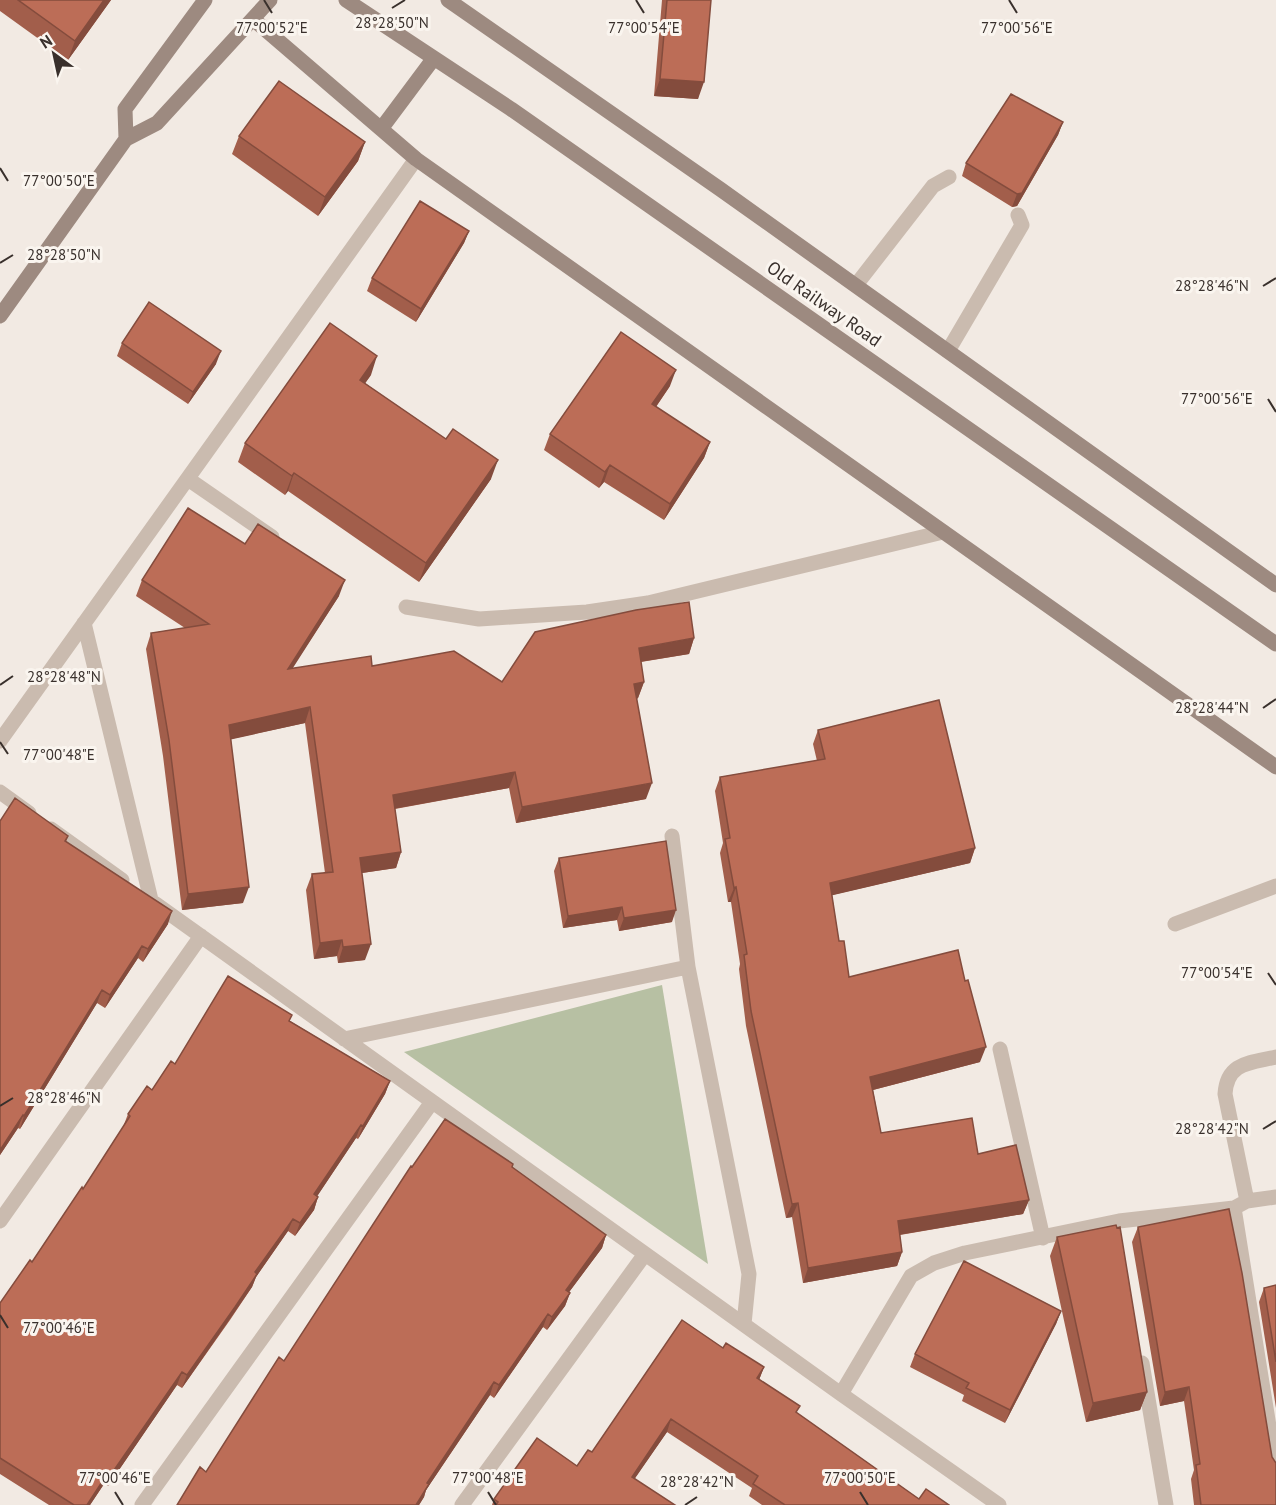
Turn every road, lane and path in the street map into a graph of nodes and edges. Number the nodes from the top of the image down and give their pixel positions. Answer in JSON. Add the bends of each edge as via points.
{"nodes":[{"id":1,"x":205,"y":0,"type":"edge"},
{"id":2,"x":270,"y":0,"type":"edge"},
{"id":3,"x":346,"y":0,"type":"edge"},
{"id":4,"x":448,"y":0,"type":"edge"},
{"id":5,"x":253,"y":19,"type":"junction"},
{"id":6,"x":434,"y":58,"type":"junction"},
{"id":7,"x":381,"y":129,"type":"junction"},
{"id":8,"x":126,"y":139,"type":"junction"},
{"id":9,"x":416,"y":159,"type":"junction"},
{"id":10,"x":949,"y":177,"type":"dead end"},
{"id":11,"x":1018,"y":215,"type":"dead end"},
{"id":12,"x":856,"y":285,"type":"junction"},
{"id":13,"x":0,"y":316,"type":"edge"},
{"id":14,"x":948,"y":351,"type":"junction"},
{"id":15,"x":188,"y":478,"type":"junction"},
{"id":16,"x":943,"y":532,"type":"junction"},
{"id":17,"x":282,"y":543,"type":"edge"},
{"id":18,"x":1276,"y":585,"type":"edge"},
{"id":19,"x":406,"y":607,"type":"dead end"},
{"id":20,"x":84,"y":623,"type":"junction"},
{"id":21,"x":1276,"y":644,"type":"edge"},
{"id":22,"x":0,"y":741,"type":"edge"},
{"id":23,"x":1276,"y":767,"type":"edge"},
{"id":24,"x":0,"y":792,"type":"edge"},
{"id":25,"x":672,"y":836,"type":"dead end"},
{"id":26,"x":1276,"y":886,"type":"edge"},
{"id":27,"x":151,"y":900,"type":"junction"},
{"id":28,"x":1175,"y":924,"type":"dead end"},
{"id":29,"x":201,"y":936,"type":"junction"},
{"id":30,"x":688,"y":967,"type":"junction"},
{"id":31,"x":344,"y":1039,"type":"junction"},
{"id":32,"x":1000,"y":1050,"type":"dead end"},
{"id":33,"x":1276,"y":1057,"type":"edge"},
{"id":34,"x":432,"y":1102,"type":"junction"},
{"id":35,"x":1276,"y":1197,"type":"edge"},
{"id":36,"x":1240,"y":1204,"type":"junction"},
{"id":37,"x":0,"y":1221,"type":"edge"},
{"id":38,"x":1043,"y":1238,"type":"junction"},
{"id":39,"x":645,"y":1254,"type":"junction"},
{"id":40,"x":744,"y":1324,"type":"junction"},
{"id":41,"x":1140,"y":1351,"type":"edge"},
{"id":42,"x":841,"y":1394,"type":"junction"},
{"id":43,"x":1276,"y":1470,"type":"edge"},
{"id":44,"x":142,"y":1505,"type":"edge"},
{"id":45,"x":462,"y":1505,"type":"edge"},
{"id":46,"x":999,"y":1505,"type":"edge"},
{"id":47,"x":1166,"y":1505,"type":"edge"}],
"edges":[{"from":1,"to":8,"type":"main road","via":[[125,109]]},
{"from":2,"to":5,"type":"main road"},
{"from":3,"to":6,"type":"main road","name":"Old Railway Road"},
{"from":4,"to":12,"type":"main road","name":"Old Railway Road"},
{"from":5,"to":7,"type":"main road"},
{"from":5,"to":8,"type":"main road","via":[[157,123]]},
{"from":6,"to":7,"type":"main road"},
{"from":6,"to":21,"type":"main road","name":"Old Railway Road"},
{"from":7,"to":9,"type":"main road"},
{"from":8,"to":13,"type":"main road"},
{"from":9,"to":15,"type":"street"},
{"from":9,"to":16,"type":"main road"},
{"from":10,"to":12,"type":"street","via":[[933,186]]},
{"from":11,"to":14,"type":"street","via":[[1022,225]]},
{"from":12,"to":14,"type":"main road","name":"Old Railway Road"},
{"from":14,"to":18,"type":"main road","name":"Old Railway Road"},
{"from":15,"to":17,"type":"street"},
{"from":15,"to":20,"type":"street"},
{"from":16,"to":19,"type":"street","via":[[648,603],[587,612],[479,620]]},
{"from":16,"to":23,"type":"main road"},
{"from":20,"to":22,"type":"street"},
{"from":20,"to":27,"type":"street"},
{"from":24,"to":27,"type":"street"},
{"from":25,"to":30,"type":"street"},
{"from":26,"to":28,"type":"street"},
{"from":27,"to":29,"type":"street"},
{"from":29,"to":31,"type":"street"},
{"from":29,"to":37,"type":"street"},
{"from":30,"to":31,"type":"street"},
{"from":30,"to":40,"type":"street","via":[[749,1274]]},
{"from":31,"to":34,"type":"street"},
{"from":32,"to":38,"type":"street"},
{"from":33,"to":36,"type":"street","via":[[1239,1066],[1226,1082]]},
{"from":34,"to":39,"type":"street"},
{"from":34,"to":44,"type":"street"},
{"from":35,"to":36,"type":"street"},
{"from":36,"to":38,"type":"street"},
{"from":36,"to":43,"type":"street"},
{"from":38,"to":42,"type":"street","via":[[965,1252],[911,1276]]},
{"from":39,"to":40,"type":"street"},
{"from":39,"to":45,"type":"street"},
{"from":40,"to":42,"type":"street"},
{"from":41,"to":47,"type":"street"},
{"from":42,"to":46,"type":"street"}]}
